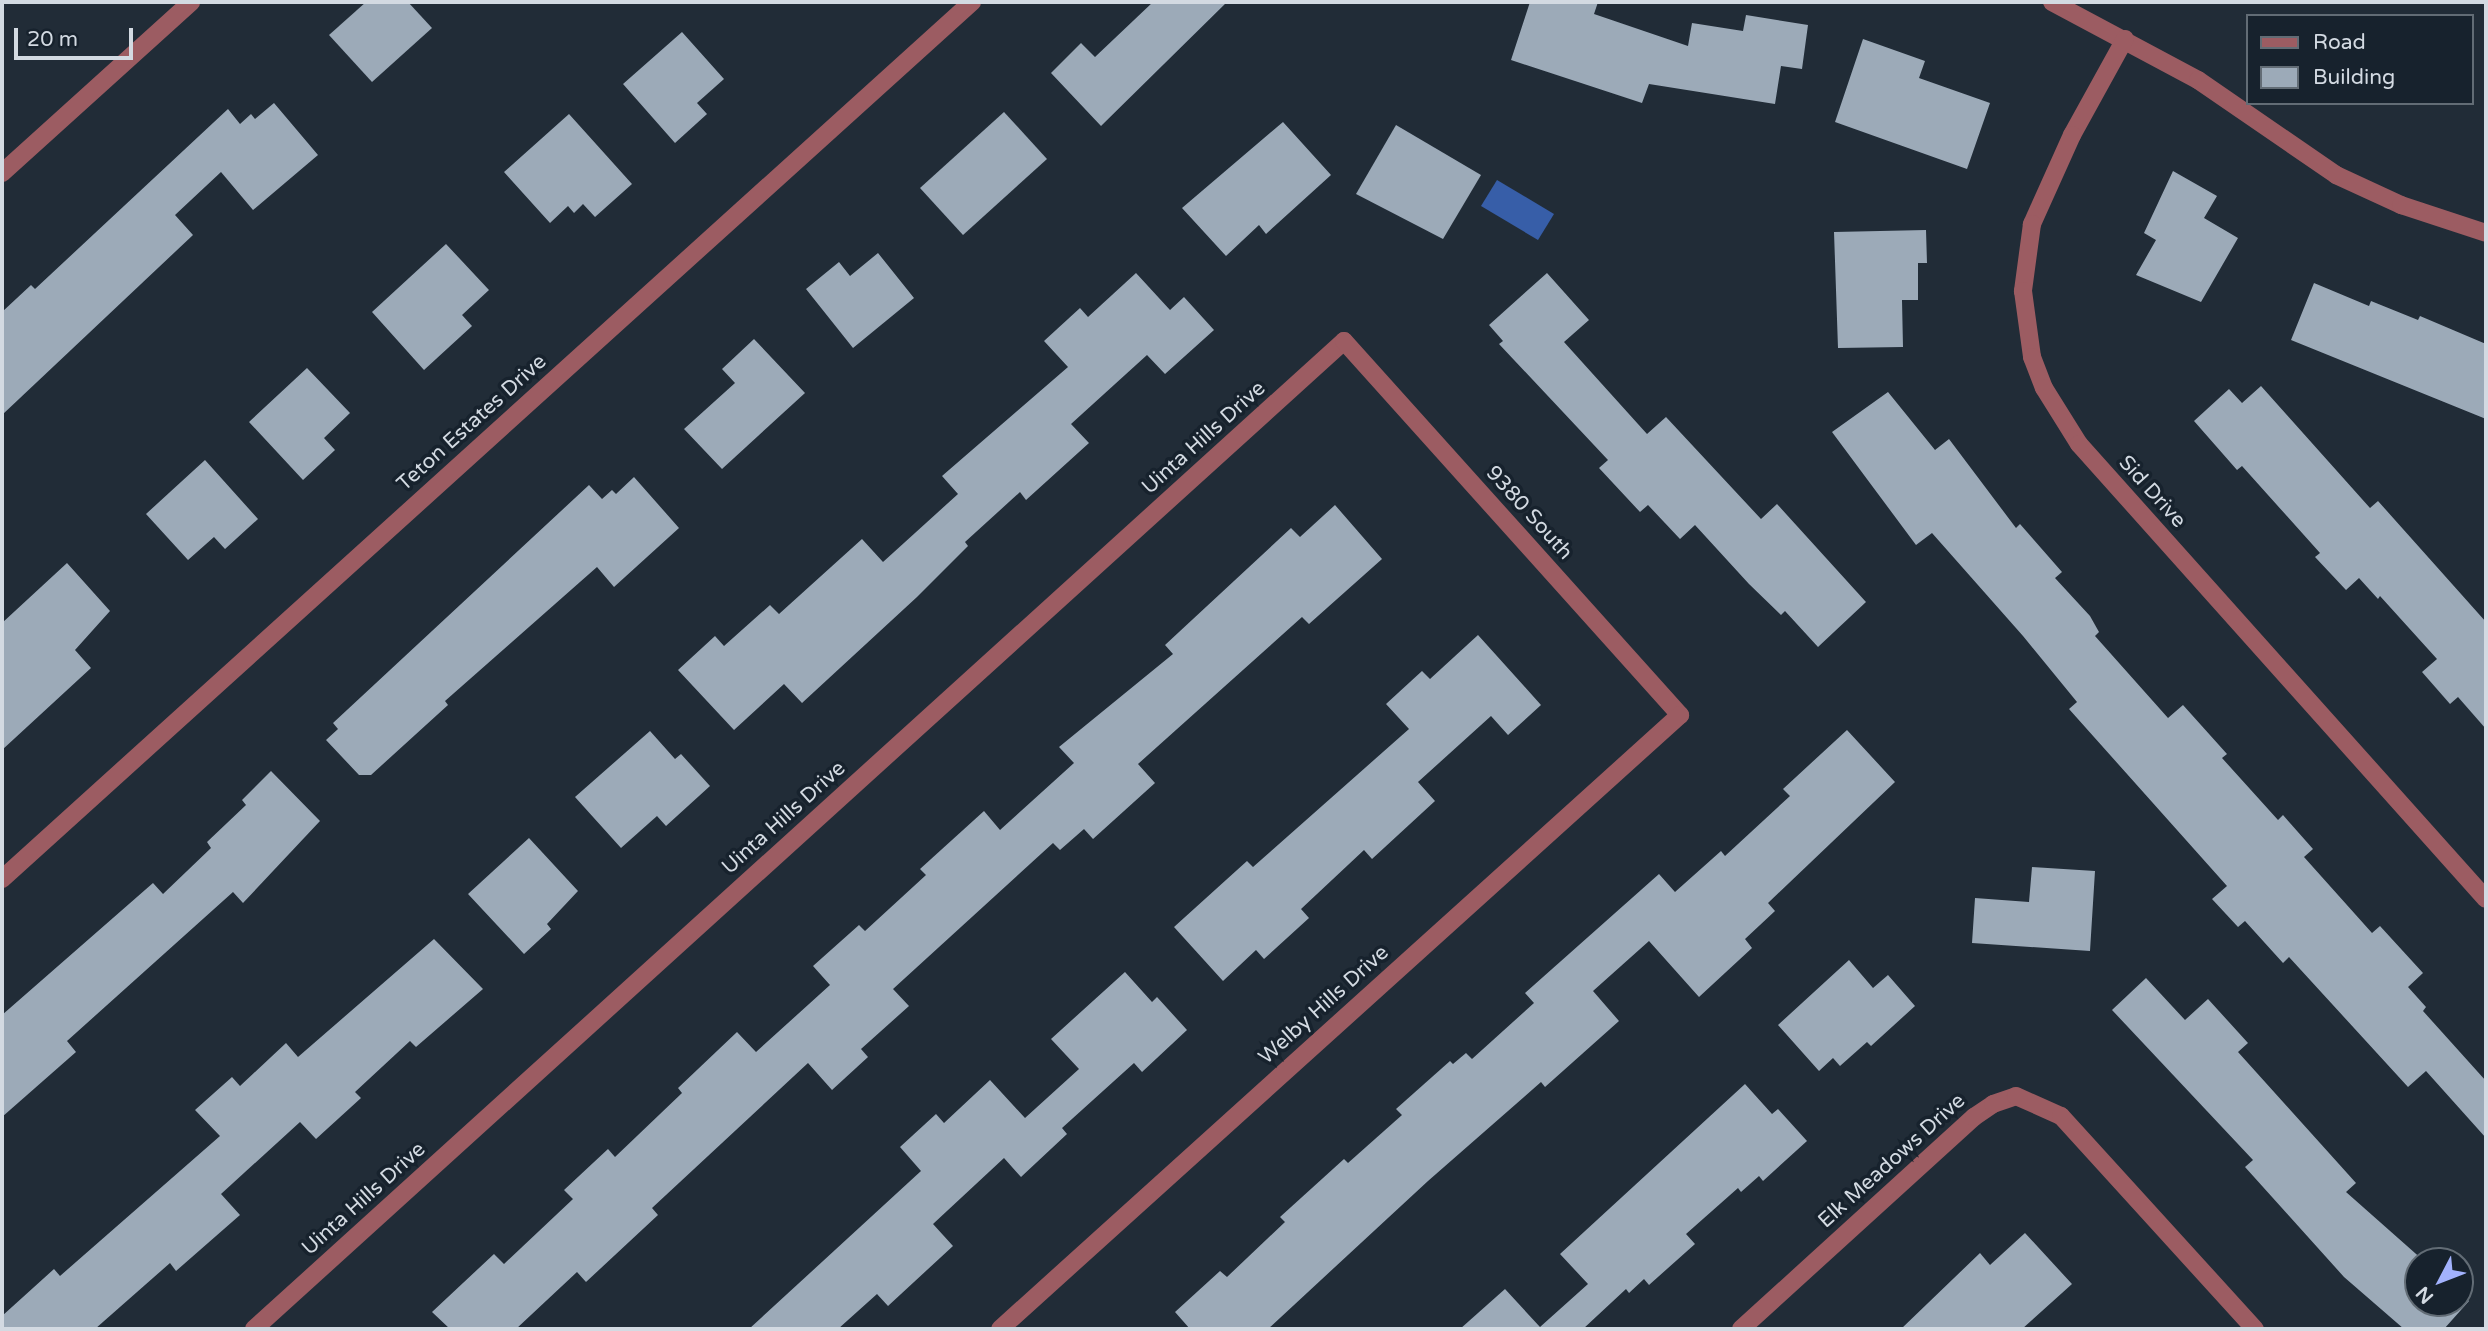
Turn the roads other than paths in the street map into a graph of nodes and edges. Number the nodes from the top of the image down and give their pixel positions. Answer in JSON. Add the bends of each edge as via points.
{"nodes":[{"id":1,"x":191,"y":2,"type":"edge"},
{"id":2,"x":972,"y":2,"type":"edge"},
{"id":3,"x":2052,"y":2,"type":"edge"},
{"id":4,"x":2125,"y":38,"type":"junction"},
{"id":5,"x":2,"y":173,"type":"edge"},
{"id":6,"x":2486,"y":233,"type":"edge"},
{"id":7,"x":1344,"y":341,"type":"joint"},
{"id":8,"x":1680,"y":715,"type":"joint"},
{"id":9,"x":2,"y":879,"type":"edge"},
{"id":10,"x":2486,"y":899,"type":"edge"},
{"id":11,"x":254,"y":1329,"type":"edge"},
{"id":12,"x":1000,"y":1329,"type":"edge"},
{"id":13,"x":1741,"y":1329,"type":"edge"},
{"id":14,"x":2255,"y":1329,"type":"edge"}],
"edges":[{"from":1,"to":5,"type":"street"},
{"from":2,"to":9,"type":"street","name":"Teton Estates Drive"},
{"from":3,"to":4,"type":"street"},
{"from":4,"to":6,"type":"street","via":[[2198,80],[2336,175],[2401,205]]},
{"from":4,"to":10,"type":"street","name":"Sid Drive","via":[[2072,135],[2032,224],[2022,291],[2030,347],[2044,388],[2079,444]]},
{"from":7,"to":8,"type":"street","name":"9380 South"},
{"from":7,"to":11,"type":"street","name":"Uinta Hills Drive"},
{"from":8,"to":12,"type":"street","name":"Welby Hills Drive"},
{"from":13,"to":14,"type":"street","name":"Elk Meadows Drive","via":[[1973,1117],[2016,1096],[2061,1116]]}]}
